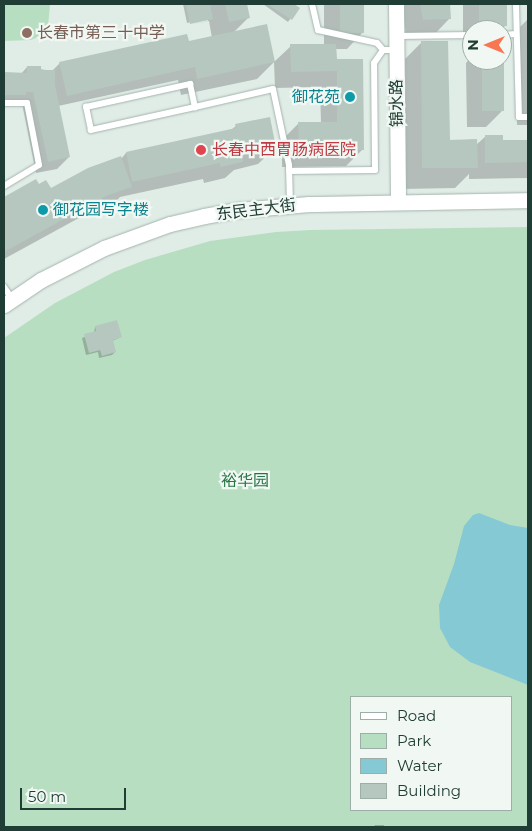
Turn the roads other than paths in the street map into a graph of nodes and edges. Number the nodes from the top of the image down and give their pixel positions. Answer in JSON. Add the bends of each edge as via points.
{"nodes":[{"id":1,"x":312,"y":4,"type":"edge"},
{"id":2,"x":396,"y":4,"type":"edge"},
{"id":3,"x":516,"y":4,"type":"edge"},
{"id":4,"x":512,"y":34,"type":"edge"},
{"id":5,"x":516,"y":34,"type":"junction"},
{"id":6,"x":462,"y":36,"type":"edge"},
{"id":7,"x":392,"y":46,"type":"junction"},
{"id":8,"x":4,"y":103,"type":"edge"},
{"id":9,"x":195,"y":107,"type":"junction"},
{"id":10,"x":528,"y":117,"type":"edge"},
{"id":11,"x":289,"y":171,"type":"junction"},
{"id":12,"x":4,"y":186,"type":"edge"},
{"id":13,"x":528,"y":200,"type":"edge"},
{"id":14,"x":398,"y":202,"type":"junction"},
{"id":15,"x":290,"y":205,"type":"junction"},
{"id":16,"x":6,"y":297,"type":"edge"}],
"edges":[{"from":1,"to":7,"type":"lane","via":[[318,30]]},
{"from":2,"to":7,"type":"main road","name":"锦水路"},
{"from":3,"to":5,"type":"lane"},
{"from":4,"to":5,"type":"lane"},
{"from":5,"to":10,"type":"lane","via":[[519,116]]},
{"from":6,"to":7,"type":"lane"},
{"from":7,"to":11,"type":"lane","via":[[374,63],[375,170]]},
{"from":7,"to":14,"type":"main road","name":"锦水路"},
{"from":8,"to":12,"type":"lane","via":[[27,103],[39,165]]},
{"from":9,"to":9,"type":"lane","via":[[91,130],[86,107],[190,84]]},
{"from":9,"to":11,"type":"lane","via":[[273,89]]},
{"from":11,"to":15,"type":"lane"},
{"from":13,"to":14,"type":"main road","name":"东民主大街"},
{"from":14,"to":15,"type":"main road","name":"东民主大街"},
{"from":15,"to":16,"type":"main road","name":"东民主大街","via":[[204,216],[137,235]]}]}
